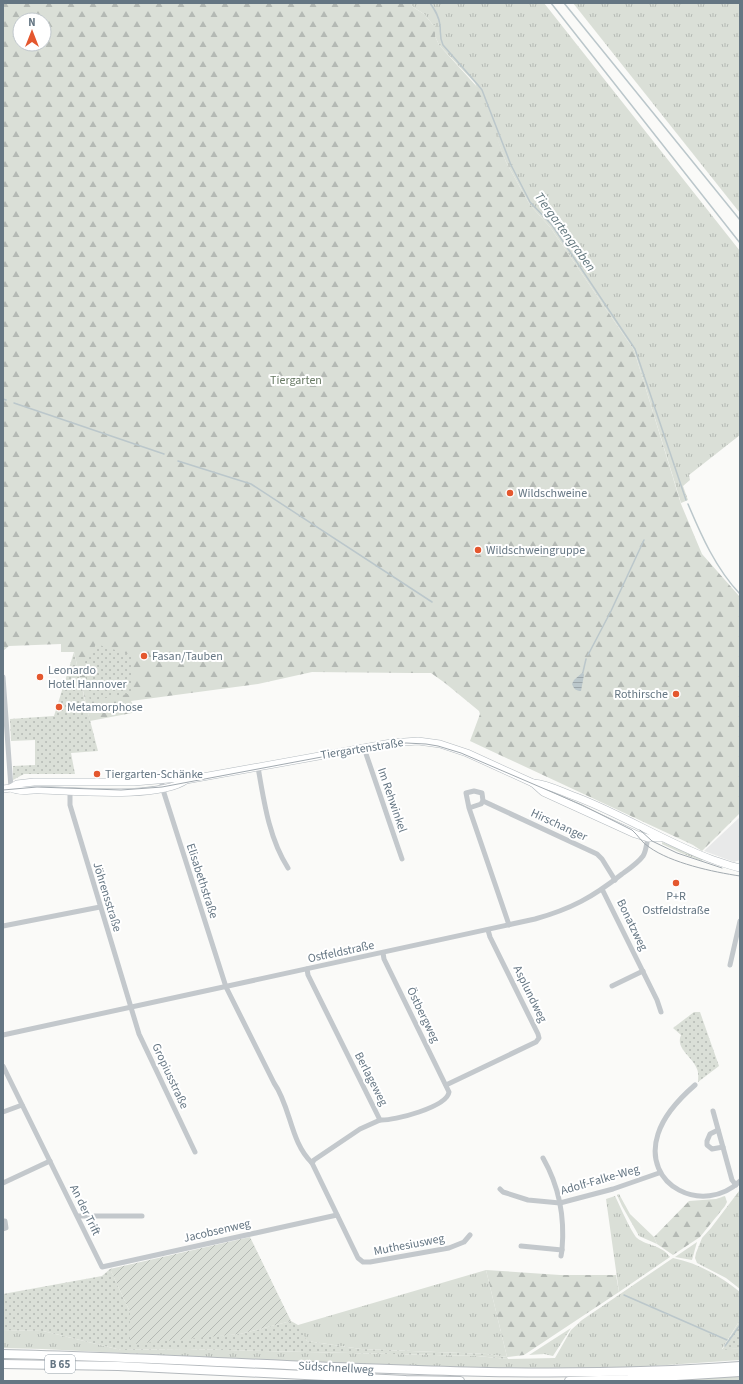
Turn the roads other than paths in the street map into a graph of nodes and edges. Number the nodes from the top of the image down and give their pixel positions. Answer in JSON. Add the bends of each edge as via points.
{"nodes":[{"id":1,"x":3,"y":677,"type":"edge"},
{"id":2,"x":364,"y":748,"type":"junction"},
{"id":3,"x":258,"y":767,"type":"junction"},
{"id":4,"x":161,"y":780,"type":"junction"},
{"id":5,"x":186,"y":780,"type":"junction"},
{"id":6,"x":11,"y":788,"type":"junction"},
{"id":7,"x":163,"y":788,"type":"junction"},
{"id":8,"x":3,"y":789,"type":"edge"},
{"id":9,"x":70,"y":792,"type":"junction"},
{"id":10,"x":483,"y":802,"type":"junction"},
{"id":11,"x":469,"y":808,"type":"junction"},
{"id":12,"x":650,"y":835,"type":"junction"},
{"id":13,"x":402,"y":860,"type":"dead end"},
{"id":14,"x":288,"y":868,"type":"dead end"},
{"id":15,"x":740,"y":868,"type":"edge"},
{"id":16,"x":615,"y":880,"type":"junction"},
{"id":17,"x":602,"y":889,"type":"junction"},
{"id":18,"x":100,"y":907,"type":"junction"},
{"id":19,"x":740,"y":921,"type":"edge"},
{"id":20,"x":509,"y":925,"type":"junction"},
{"id":21,"x":3,"y":926,"type":"edge"},
{"id":22,"x":488,"y":930,"type":"junction"},
{"id":23,"x":383,"y":953,"type":"junction"},
{"id":24,"x":730,"y":965,"type":"dead end"},
{"id":25,"x":307,"y":969,"type":"junction"},
{"id":26,"x":643,"y":971,"type":"junction"},
{"id":27,"x":612,"y":986,"type":"dead end"},
{"id":28,"x":226,"y":987,"type":"junction"},
{"id":29,"x":130,"y":1008,"type":"junction"},
{"id":30,"x":662,"y":1012,"type":"dead end"},
{"id":31,"x":3,"y":1035,"type":"edge"},
{"id":32,"x":3,"y":1066,"type":"edge"},
{"id":33,"x":446,"y":1085,"type":"junction"},
{"id":34,"x":695,"y":1085,"type":"dead end"},
{"id":35,"x":22,"y":1105,"type":"junction"},
{"id":36,"x":713,"y":1111,"type":"dead end"},
{"id":37,"x":3,"y":1112,"type":"edge"},
{"id":38,"x":380,"y":1120,"type":"junction"},
{"id":39,"x":718,"y":1130,"type":"junction"},
{"id":40,"x":723,"y":1147,"type":"junction"},
{"id":41,"x":195,"y":1152,"type":"dead end"},
{"id":42,"x":543,"y":1158,"type":"dead end"},
{"id":43,"x":50,"y":1161,"type":"junction"},
{"id":44,"x":312,"y":1163,"type":"junction"},
{"id":45,"x":659,"y":1173,"type":"junction"},
{"id":46,"x":740,"y":1181,"type":"edge"},
{"id":47,"x":3,"y":1183,"type":"edge"},
{"id":48,"x":736,"y":1185,"type":"junction"},
{"id":49,"x":500,"y":1189,"type":"dead end"},
{"id":50,"x":560,"y":1203,"type":"junction"},
{"id":51,"x":337,"y":1215,"type":"junction"},
{"id":52,"x":78,"y":1216,"type":"junction"},
{"id":53,"x":142,"y":1216,"type":"dead end"},
{"id":54,"x":3,"y":1221,"type":"edge"},
{"id":55,"x":3,"y":1229,"type":"edge"},
{"id":56,"x":470,"y":1235,"type":"dead end"},
{"id":57,"x":522,"y":1246,"type":"dead end"},
{"id":58,"x":562,"y":1250,"type":"junction"},
{"id":59,"x":561,"y":1256,"type":"dead end"},
{"id":60,"x":102,"y":1267,"type":"joint"},
{"id":61,"x":3,"y":1354,"type":"edge"},
{"id":62,"x":117,"y":1361,"type":"junction"},
{"id":63,"x":138,"y":1363,"type":"junction"},
{"id":64,"x":3,"y":1364,"type":"edge"},
{"id":65,"x":740,"y":1366,"type":"edge"},
{"id":66,"x":740,"y":1372,"type":"edge"},
{"id":67,"x":460,"y":1381,"type":"edge"},
{"id":68,"x":569,"y":1381,"type":"edge"}],
"edges":[{"from":1,"to":6,"type":"street"},
{"from":2,"to":3,"type":"main road","name":"Tiergartenstraße"},
{"from":2,"to":12,"type":"main road","name":"Tiergartenstraße","via":[[406,741],[440,744],[467,753],[533,783],[543,784],[583,799]]},
{"from":2,"to":13,"type":"street","name":"Im Rehwinkel"},
{"from":3,"to":5,"type":"main road","name":"Tiergartenstraße"},
{"from":3,"to":14,"type":"street","via":[[271,831],[279,854]]},
{"from":4,"to":5,"type":"main road","name":"Tiergartenstraße"},
{"from":4,"to":6,"type":"main road","name":"Tiergartenstraße","via":[[34,782],[16,784]]},
{"from":4,"to":7,"type":"street","name":"Elisabethstraße"},
{"from":5,"to":7,"type":"main road","name":"Tiergartenstraße","via":[[181,784]]},
{"from":6,"to":8,"type":"main road","name":"Tiergartenstraße"},
{"from":6,"to":9,"type":"main road","name":"Tiergartenstraße","via":[[17,791],[40,789]]},
{"from":7,"to":9,"type":"main road","name":"Tiergartenstraße","via":[[152,791]]},
{"from":7,"to":28,"type":"street","name":"Elisabethstraße"},
{"from":9,"to":18,"type":"street","name":"Jöhrensstraße","via":[[70,805]]},
{"from":10,"to":11,"type":"street"},
{"from":10,"to":11,"type":"street","name":"Hirschanger","via":[[482,793],[466,793]]},
{"from":10,"to":16,"type":"street","name":"Hirschanger","via":[[597,854]]},
{"from":11,"to":20,"type":"street","name":"Hirschanger"},
{"from":12,"to":15,"type":"main road","name":"Tiergartenstraße"},
{"from":12,"to":16,"type":"street","name":"Ostfeldstraße","via":[[644,856]]},
{"from":16,"to":17,"type":"street","name":"Ostfeldstraße"},
{"from":17,"to":20,"type":"street","name":"Ostfeldstraße","via":[[559,913]]},
{"from":17,"to":26,"type":"street","name":"Bonatzweg"},
{"from":18,"to":21,"type":"street"},
{"from":18,"to":29,"type":"street","name":"Jöhrensstraße"},
{"from":19,"to":24,"type":"street"},
{"from":20,"to":22,"type":"street","name":"Ostfeldstraße"},
{"from":22,"to":23,"type":"street","name":"Ostfeldstraße"},
{"from":22,"to":33,"type":"street","name":"Asplundweg","via":[[538,1038],[536,1042]]},
{"from":23,"to":25,"type":"street","name":"Ostfeldstraße"},
{"from":23,"to":33,"type":"street","name":"Östbergweg"},
{"from":25,"to":28,"type":"street","name":"Ostfeldstraße"},
{"from":25,"to":38,"type":"street","name":"Berlageweg"},
{"from":26,"to":27,"type":"street"},
{"from":26,"to":30,"type":"street","name":"Bonatzweg"},
{"from":28,"to":29,"type":"street","name":"Ostfeldstraße"},
{"from":28,"to":44,"type":"street","name":"Muthesiusweg","via":[[280,1092],[306,1157]]},
{"from":29,"to":31,"type":"street","name":"Ostfeldstraße"},
{"from":29,"to":41,"type":"street","name":"Gropiusstraße","via":[[139,1034]]},
{"from":32,"to":35,"type":"street","name":"An der Trift"},
{"from":33,"to":38,"type":"street","name":"Berlageweg","via":[[449,1096],[446,1099],[421,1111]]},
{"from":34,"to":45,"type":"street","via":[[672,1108],[661,1126],[656,1144]]},
{"from":35,"to":37,"type":"street"},
{"from":35,"to":43,"type":"street","name":"An der Trift"},
{"from":36,"to":39,"type":"street"},
{"from":38,"to":44,"type":"street","via":[[349,1135]]},
{"from":39,"to":40,"type":"street"},
{"from":39,"to":40,"type":"street","via":[[710,1134],[707,1142],[712,1149]]},
{"from":40,"to":48,"type":"street","via":[[732,1180]]},
{"from":42,"to":50,"type":"street"},
{"from":43,"to":47,"type":"street"},
{"from":43,"to":52,"type":"street","name":"An der Trift"},
{"from":44,"to":51,"type":"street","name":"Muthesiusweg"},
{"from":45,"to":48,"type":"street","via":[[675,1188],[692,1195],[711,1196]]},
{"from":45,"to":50,"type":"street","name":"Adolf-Falke-Weg"},
{"from":46,"to":48,"type":"street"},
{"from":49,"to":50,"type":"street","name":"Adolf-Falke-Weg","via":[[528,1200]]},
{"from":50,"to":58,"type":"street"},
{"from":51,"to":56,"type":"street","name":"Muthesiusweg","via":[[358,1258],[363,1262],[449,1248],[464,1242]]},
{"from":51,"to":60,"type":"street","name":"Jacobsenweg"},
{"from":52,"to":53,"type":"street"},
{"from":52,"to":60,"type":"street","name":"An der Trift"},
{"from":54,"to":55,"type":"street","via":[[6,1228]]},
{"from":57,"to":58,"type":"street"},
{"from":58,"to":59,"type":"street"},
{"from":61,"to":62,"type":"highway","name":"Südschnellweg","number":"B 65"},
{"from":62,"to":63,"type":"highway","name":"Südschnellweg","number":"B 65"},
{"from":62,"to":64,"type":"highway","name":"Südschnellweg","number":"B 65"},
{"from":63,"to":65,"type":"highway","name":"Südschnellweg","number":"B 65","via":[[532,1374]]},
{"from":63,"to":67,"type":"highway","name":"Südschnellweg","number":"B 65","via":[[406,1380]]},
{"from":66,"to":68,"type":"highway"}]}
